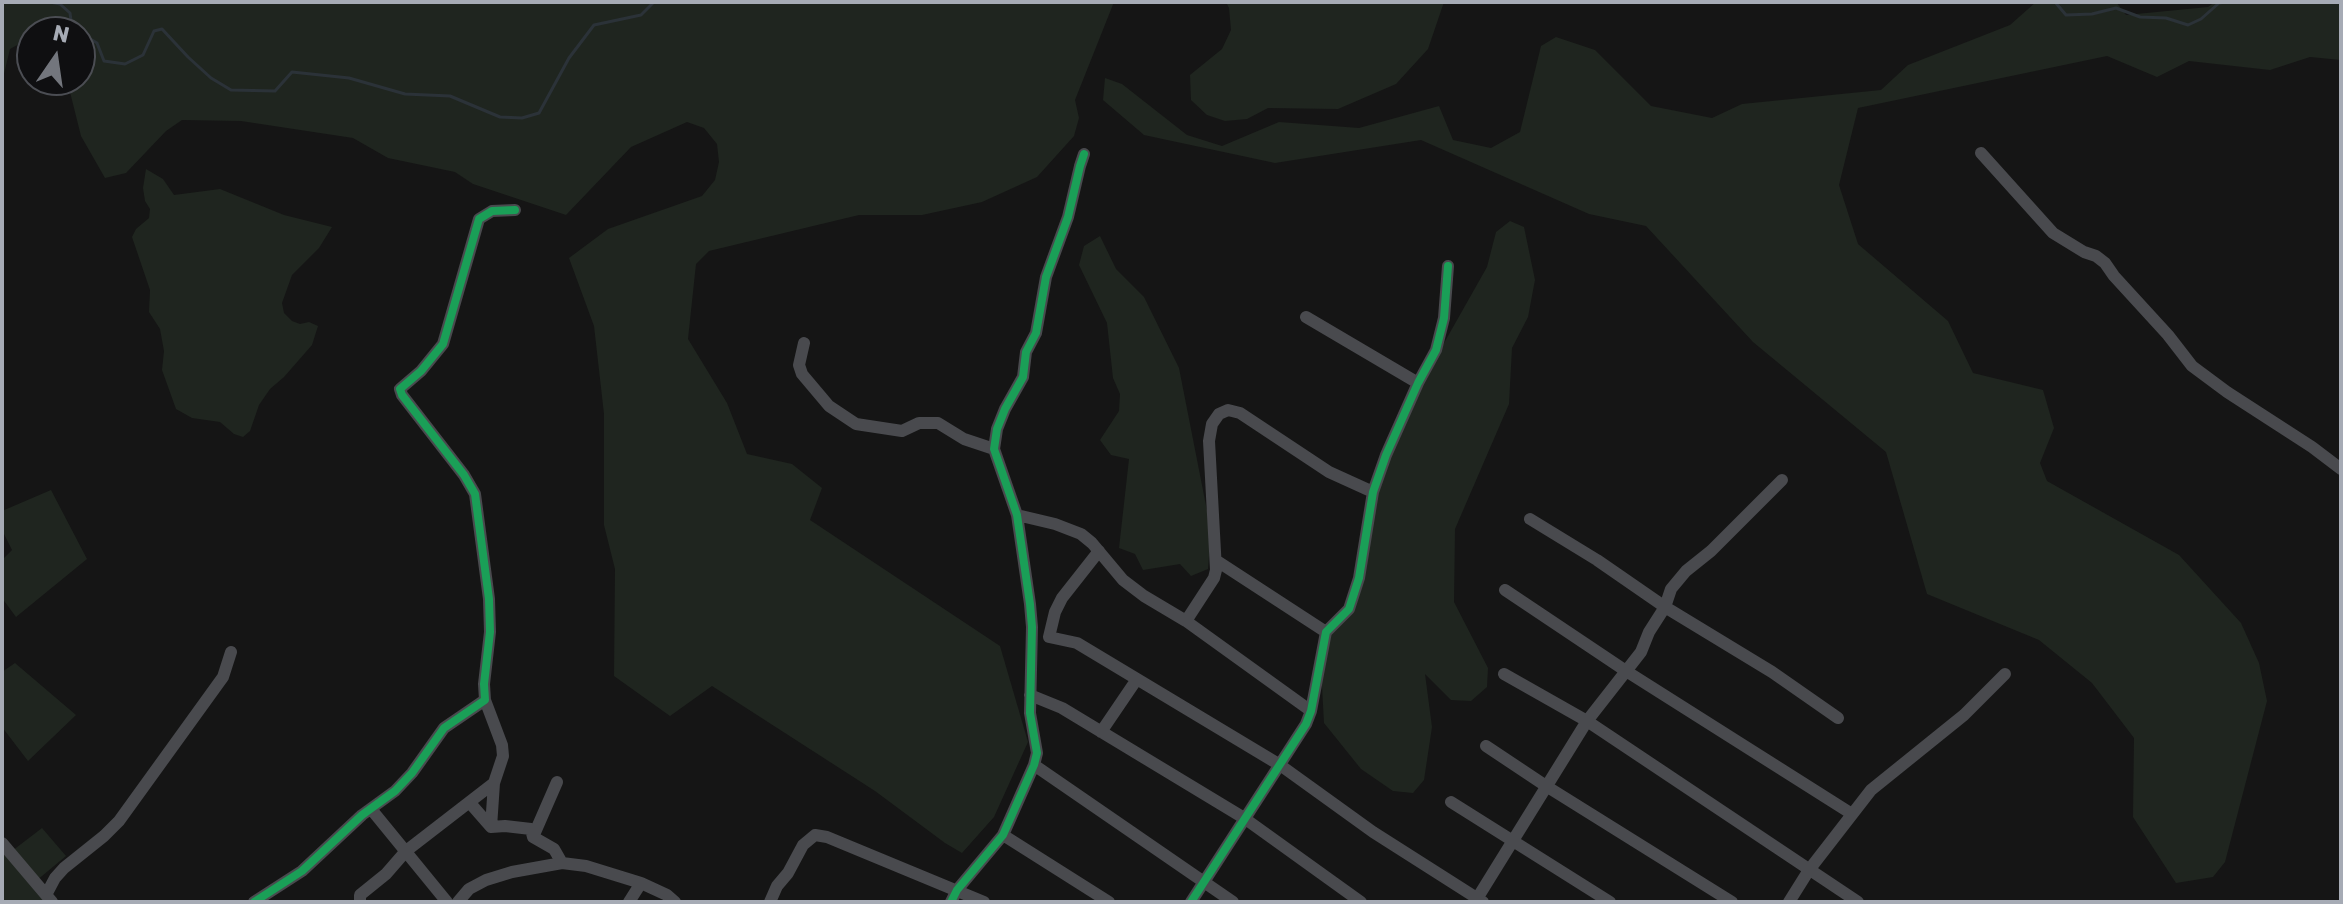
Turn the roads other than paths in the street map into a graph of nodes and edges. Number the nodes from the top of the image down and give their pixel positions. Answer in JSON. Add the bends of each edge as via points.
{"nodes":[{"id":1,"x":1981,"y":153,"type":"dead end"},
{"id":2,"x":1084,"y":154,"type":"dead end"},
{"id":3,"x":515,"y":210,"type":"dead end"},
{"id":4,"x":1448,"y":266,"type":"dead end"},
{"id":5,"x":1306,"y":317,"type":"dead end"},
{"id":6,"x":804,"y":343,"type":"dead end"},
{"id":7,"x":1418,"y":383,"type":"junction"},
{"id":8,"x":994,"y":449,"type":"junction"},
{"id":9,"x":2341,"y":469,"type":"edge"},
{"id":10,"x":1782,"y":480,"type":"dead end"},
{"id":11,"x":1373,"y":492,"type":"junction"},
{"id":12,"x":1017,"y":515,"type":"junction"},
{"id":13,"x":1530,"y":519,"type":"dead end"},
{"id":14,"x":1099,"y":551,"type":"junction"},
{"id":15,"x":1217,"y":561,"type":"junction"},
{"id":16,"x":1505,"y":590,"type":"dead end"},
{"id":17,"x":1665,"y":607,"type":"junction"},
{"id":18,"x":1186,"y":621,"type":"junction"},
{"id":19,"x":1326,"y":632,"type":"junction"},
{"id":20,"x":1032,"y":634,"type":"junction"},
{"id":21,"x":1049,"y":637,"type":"junction"},
{"id":22,"x":231,"y":652,"type":"dead end"},
{"id":23,"x":1626,"y":671,"type":"junction"},
{"id":24,"x":1504,"y":674,"type":"dead end"},
{"id":25,"x":2005,"y":674,"type":"dead end"},
{"id":26,"x":1137,"y":679,"type":"junction"},
{"id":27,"x":1030,"y":695,"type":"junction"},
{"id":28,"x":485,"y":700,"type":"junction"},
{"id":29,"x":1311,"y":711,"type":"junction"},
{"id":30,"x":1838,"y":718,"type":"dead end"},
{"id":31,"x":1587,"y":721,"type":"junction"},
{"id":32,"x":1101,"y":732,"type":"junction"},
{"id":33,"x":1486,"y":746,"type":"dead end"},
{"id":34,"x":1034,"y":765,"type":"junction"},
{"id":35,"x":1280,"y":765,"type":"junction"},
{"id":36,"x":557,"y":782,"type":"dead end"},
{"id":37,"x":494,"y":783,"type":"junction"},
{"id":38,"x":1546,"y":786,"type":"junction"},
{"id":39,"x":1451,"y":802,"type":"dead end"},
{"id":40,"x":470,"y":803,"type":"junction"},
{"id":41,"x":371,"y":809,"type":"junction"},
{"id":42,"x":1852,"y":814,"type":"junction"},
{"id":43,"x":1244,"y":818,"type":"junction"},
{"id":44,"x":491,"y":827,"type":"junction"},
{"id":45,"x":1003,"y":835,"type":"junction"},
{"id":46,"x":533,"y":837,"type":"junction"},
{"id":47,"x":1513,"y":840,"type":"junction"},
{"id":48,"x":2,"y":843,"type":"edge"},
{"id":49,"x":406,"y":851,"type":"junction"},
{"id":50,"x":562,"y":863,"type":"junction"},
{"id":51,"x":1809,"y":870,"type":"junction"},
{"id":52,"x":1204,"y":881,"type":"junction"},
{"id":53,"x":641,"y":883,"type":"junction"},
{"id":54,"x":954,"y":896,"type":"edge"},
{"id":55,"x":49,"y":898,"type":"edge"},
{"id":56,"x":359,"y":901,"type":"edge"},
{"id":57,"x":1478,"y":901,"type":"edge"},
{"id":58,"x":254,"y":902,"type":"edge"},
{"id":59,"x":447,"y":902,"type":"edge"},
{"id":60,"x":458,"y":902,"type":"edge"},
{"id":61,"x":629,"y":902,"type":"edge"},
{"id":62,"x":675,"y":902,"type":"edge"},
{"id":63,"x":770,"y":902,"type":"edge"},
{"id":64,"x":984,"y":902,"type":"edge"},
{"id":65,"x":1109,"y":902,"type":"edge"},
{"id":66,"x":1191,"y":902,"type":"edge"},
{"id":67,"x":1233,"y":902,"type":"edge"},
{"id":68,"x":1361,"y":902,"type":"edge"},
{"id":69,"x":1610,"y":902,"type":"edge"},
{"id":70,"x":1732,"y":902,"type":"edge"},
{"id":71,"x":1789,"y":902,"type":"edge"},
{"id":72,"x":1858,"y":902,"type":"edge"}],
"edges":[{"from":1,"to":9,"type":"street","via":[[2053,233],[2105,263],[2192,366]]},
{"from":2,"to":8,"type":"street","via":[[1046,277],[1023,377],[1005,409]]},
{"from":3,"to":28,"type":"street","via":[[492,211],[479,219],[443,344],[400,389],[475,494],[490,621]]},
{"from":4,"to":7,"type":"street","via":[[1436,350]]},
{"from":5,"to":7,"type":"street"},
{"from":6,"to":8,"type":"street","via":[[802,374],[829,406],[856,424],[902,431],[919,423],[938,423]]},
{"from":7,"to":11,"type":"street"},
{"from":8,"to":12,"type":"street"},
{"from":10,"to":17,"type":"street","via":[[1686,571]]},
{"from":11,"to":15,"type":"street","via":[[1329,472],[1228,410],[1212,424],[1209,441]]},
{"from":11,"to":19,"type":"street","via":[[1349,609]]},
{"from":12,"to":14,"type":"street","via":[[1081,534]]},
{"from":12,"to":20,"type":"street"},
{"from":13,"to":17,"type":"street"},
{"from":14,"to":18,"type":"street","via":[[1123,580]]},
{"from":14,"to":21,"type":"street","via":[[1062,598]]},
{"from":15,"to":18,"type":"street","via":[[1214,578]]},
{"from":15,"to":19,"type":"street"},
{"from":16,"to":23,"type":"street"},
{"from":17,"to":23,"type":"street"},
{"from":17,"to":30,"type":"street"},
{"from":18,"to":29,"type":"street"},
{"from":19,"to":29,"type":"street"},
{"from":20,"to":21,"type":"street"},
{"from":20,"to":27,"type":"street"},
{"from":21,"to":26,"type":"street","via":[[1077,643]]},
{"from":22,"to":55,"type":"street","via":[[223,677],[119,821],[64,868]]},
{"from":23,"to":31,"type":"street"},
{"from":23,"to":42,"type":"street"},
{"from":24,"to":31,"type":"street"},
{"from":25,"to":42,"type":"street","via":[[1964,715],[1871,790]]},
{"from":26,"to":32,"type":"street"},
{"from":26,"to":35,"type":"street"},
{"from":27,"to":32,"type":"street"},
{"from":27,"to":34,"type":"street","via":[[1037,746]]},
{"from":28,"to":37,"type":"street","via":[[502,745]]},
{"from":28,"to":41,"type":"street","via":[[444,728],[412,773]]},
{"from":29,"to":35,"type":"street"},
{"from":31,"to":38,"type":"street"},
{"from":31,"to":51,"type":"street"},
{"from":32,"to":43,"type":"street"},
{"from":33,"to":38,"type":"street"},
{"from":34,"to":45,"type":"street"},
{"from":34,"to":52,"type":"street"},
{"from":35,"to":43,"type":"street"},
{"from":35,"to":57,"type":"street"},
{"from":36,"to":46,"type":"street"},
{"from":37,"to":40,"type":"street"},
{"from":37,"to":44,"type":"street"},
{"from":38,"to":47,"type":"street"},
{"from":38,"to":70,"type":"street"},
{"from":39,"to":47,"type":"street"},
{"from":40,"to":44,"type":"street"},
{"from":40,"to":49,"type":"street"},
{"from":41,"to":49,"type":"street"},
{"from":41,"to":58,"type":"street","via":[[302,871]]},
{"from":42,"to":51,"type":"street"},
{"from":43,"to":52,"type":"street"},
{"from":43,"to":68,"type":"street"},
{"from":44,"to":46,"type":"street","via":[[531,829]]},
{"from":45,"to":54,"type":"street"},
{"from":45,"to":65,"type":"street"},
{"from":46,"to":50,"type":"street","via":[[554,849]]},
{"from":47,"to":57,"type":"street"},
{"from":47,"to":69,"type":"street"},
{"from":48,"to":55,"type":"street"},
{"from":49,"to":56,"type":"street"},
{"from":49,"to":59,"type":"street"},
{"from":50,"to":53,"type":"street"},
{"from":50,"to":60,"type":"street","via":[[486,880]]},
{"from":51,"to":71,"type":"street"},
{"from":51,"to":72,"type":"street"},
{"from":52,"to":66,"type":"street"},
{"from":52,"to":67,"type":"street"},
{"from":53,"to":61,"type":"street"},
{"from":53,"to":62,"type":"street"},
{"from":54,"to":63,"type":"street","via":[[815,835],[803,845]]},
{"from":54,"to":64,"type":"street"}]}
